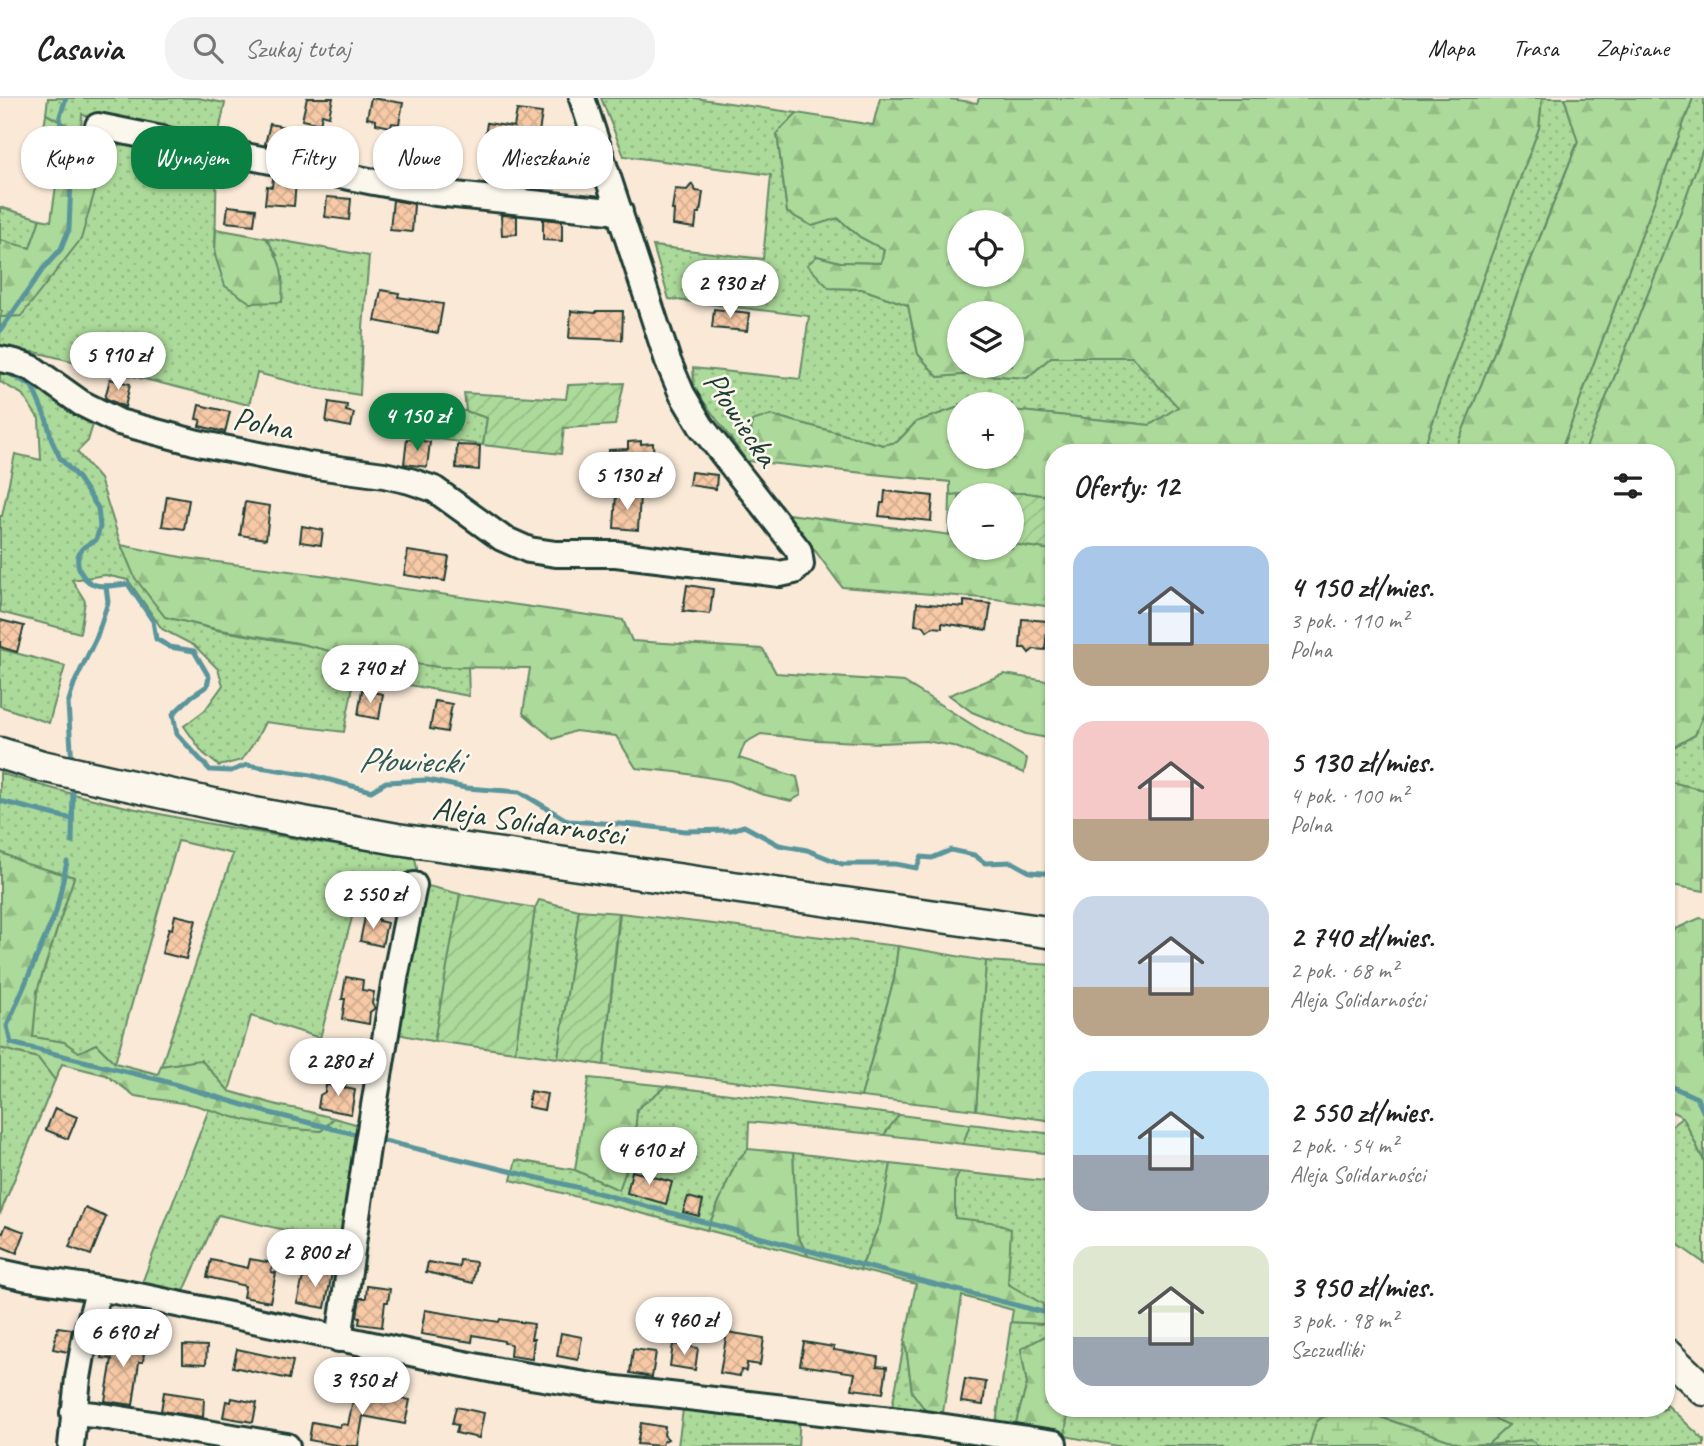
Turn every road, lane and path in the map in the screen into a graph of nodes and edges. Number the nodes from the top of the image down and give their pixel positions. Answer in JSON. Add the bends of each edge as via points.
{"nodes":[{"id":1,"x":582,"y":98,"type":"edge"},
{"id":2,"x":117,"y":130,"type":"edge"},
{"id":3,"x":620,"y":212,"type":"junction"},
{"id":4,"x":3,"y":359,"type":"edge"},
{"id":5,"x":801,"y":564,"type":"joint"},
{"id":6,"x":0,"y":753,"type":"edge"},
{"id":7,"x":414,"y":885,"type":"dead end"},
{"id":8,"x":1045,"y":932,"type":"edge"},
{"id":9,"x":0,"y":1272,"type":"edge"},
{"id":10,"x":99,"y":1289,"type":"junction"},
{"id":11,"x":339,"y":1339,"type":"junction"},
{"id":12,"x":1675,"y":1363,"type":"edge"},
{"id":13,"x":1704,"y":1390,"type":"edge"},
{"id":14,"x":73,"y":1413,"type":"junction"},
{"id":15,"x":1054,"y":1443,"type":"dead end"},
{"id":16,"x":71,"y":1446,"type":"edge"},
{"id":17,"x":287,"y":1446,"type":"edge"}],
"edges":[{"from":1,"to":3,"type":"street","name":"Płowiecka"},
{"from":2,"to":3,"type":"street","via":[[374,182]]},
{"from":3,"to":5,"type":"street","name":"Płowiecka","via":[[682,394],[701,426],[799,551]]},
{"from":4,"to":5,"type":"street","name":"Polna","via":[[32,368],[81,403],[120,422],[233,450],[384,475],[434,489],[502,538],[529,550],[617,554],[780,574]]},
{"from":6,"to":8,"type":"main road","name":"Aleja Solidarności","via":[[254,813],[397,839]]},
{"from":7,"to":11,"type":"street"},
{"from":9,"to":10,"type":"street"},
{"from":10,"to":11,"type":"street"},
{"from":10,"to":14,"type":"street","via":[[85,1338]]},
{"from":11,"to":15,"type":"street","via":[[618,1390]]},
{"from":12,"to":13,"type":"main road"},
{"from":14,"to":16,"type":"street"},
{"from":14,"to":17,"type":"street"}]}
